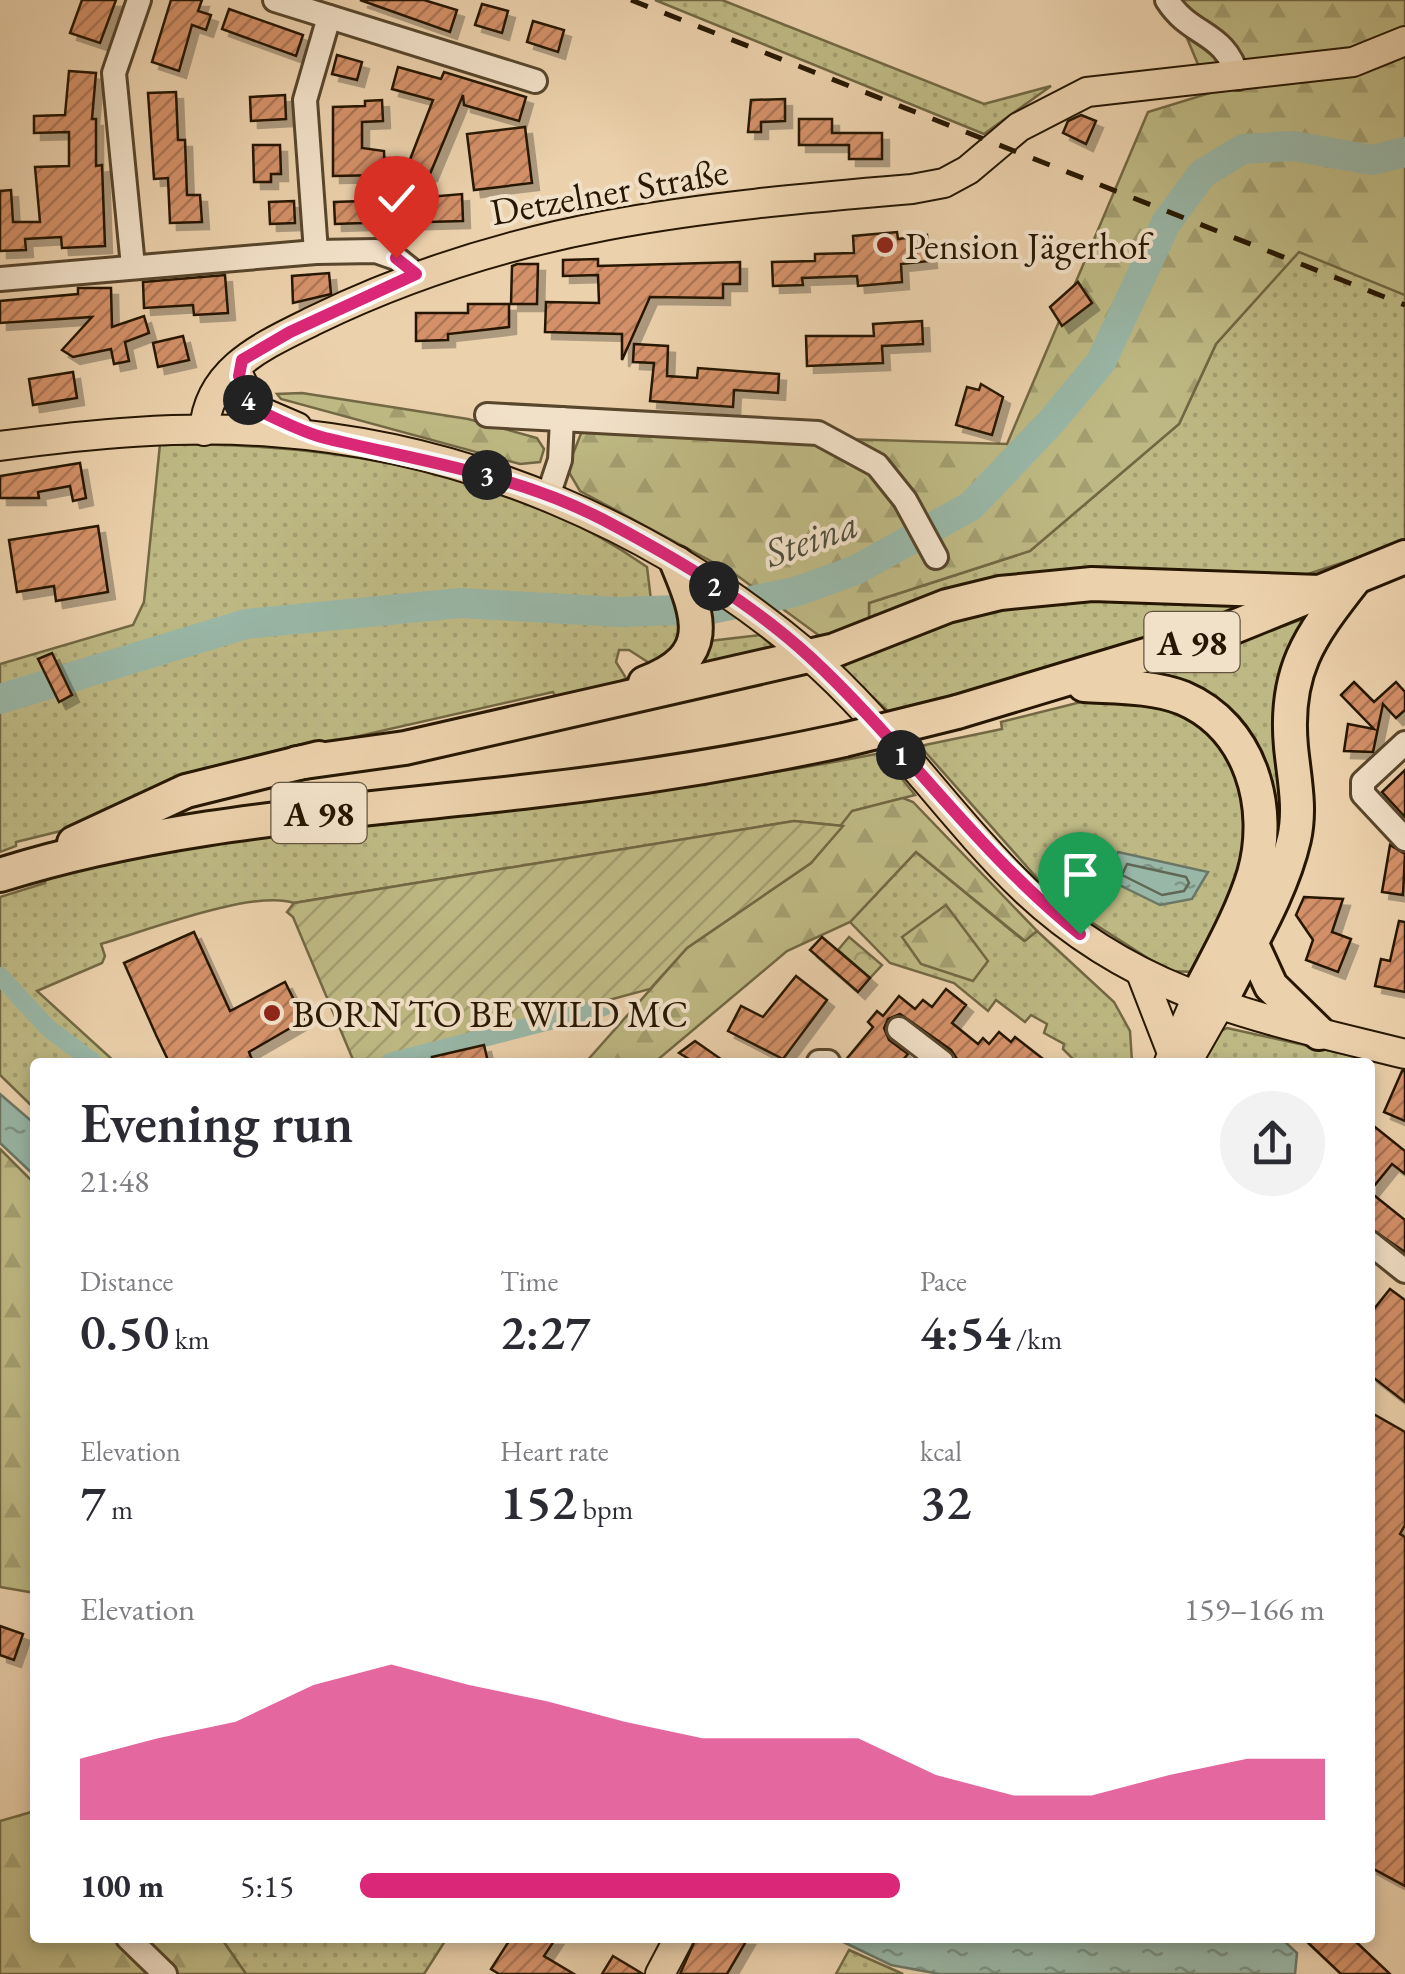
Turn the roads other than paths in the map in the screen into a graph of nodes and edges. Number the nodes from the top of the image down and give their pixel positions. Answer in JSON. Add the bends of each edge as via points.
{"nodes":[{"id":1,"x":139,"y":0,"type":"edge"},
{"id":2,"x":275,"y":0,"type":"edge"},
{"id":3,"x":1167,"y":0,"type":"edge"},
{"id":4,"x":329,"y":17,"type":"junction"},
{"id":5,"x":1405,"y":41,"type":"edge"},
{"id":6,"x":1238,"y":78,"type":"junction"},
{"id":7,"x":534,"y":80,"type":"dead end"},
{"id":8,"x":316,"y":252,"type":"junction"},
{"id":9,"x":133,"y":266,"type":"junction"},
{"id":10,"x":416,"y":274,"type":"junction"},
{"id":11,"x":0,"y":279,"type":"edge"},
{"id":12,"x":241,"y":368,"type":"junction"},
{"id":13,"x":486,"y":415,"type":"dead end"},
{"id":14,"x":562,"y":419,"type":"junction"},
{"id":15,"x":234,"y":430,"type":"junction"},
{"id":16,"x":204,"y":431,"type":"junction"},
{"id":17,"x":322,"y":438,"type":"junction"},
{"id":18,"x":0,"y":446,"type":"edge"},
{"id":19,"x":548,"y":496,"type":"junction"},
{"id":20,"x":936,"y":557,"type":"dead end"},
{"id":21,"x":1405,"y":557,"type":"edge"},
{"id":22,"x":686,"y":572,"type":"junction"},
{"id":23,"x":1356,"y":577,"type":"junction"},
{"id":24,"x":1320,"y":592,"type":"junction"},
{"id":25,"x":809,"y":656,"type":"junction"},
{"id":26,"x":1060,"y":684,"type":"junction"},
{"id":27,"x":1405,"y":743,"type":"edge"},
{"id":28,"x":297,"y":763,"type":"junction"},
{"id":29,"x":1405,"y":839,"type":"edge"},
{"id":30,"x":8,"y":873,"type":"edge"},
{"id":31,"x":1250,"y":940,"type":"junction"},
{"id":32,"x":1141,"y":973,"type":"junction"},
{"id":33,"x":1208,"y":1003,"type":"junction"},
{"id":34,"x":899,"y":1028,"type":"dead end"},
{"id":35,"x":1319,"y":1033,"type":"junction"},
{"id":36,"x":1405,"y":1054,"type":"edge"},
{"id":37,"x":937,"y":1058,"type":"edge"},
{"id":38,"x":1176,"y":1058,"type":"edge"},
{"id":39,"x":1177,"y":1058,"type":"edge"},
{"id":40,"x":1375,"y":1247,"type":"edge"},
{"id":41,"x":1405,"y":1271,"type":"edge"},
{"id":42,"x":133,"y":1943,"type":"edge"},
{"id":43,"x":676,"y":1943,"type":"edge"},
{"id":44,"x":165,"y":1974,"type":"edge"},
{"id":45,"x":660,"y":1974,"type":"edge"}],
"edges":[{"from":1,"to":9,"type":"street","via":[[114,72]]},
{"from":2,"to":4,"type":"street"},
{"from":3,"to":6,"type":"street","via":[[1178,17],[1226,48]]},
{"from":4,"to":7,"type":"street"},
{"from":4,"to":8,"type":"street","via":[[305,100]]},
{"from":5,"to":6,"type":"main road","name":"Detzelner Straße","via":[[1353,62]]},
{"from":6,"to":10,"type":"main road","name":"Detzelner Straße","via":[[1087,92],[1045,110],[944,182],[675,211],[500,247]]},
{"from":8,"to":9,"type":"street"},
{"from":8,"to":10,"type":"street","via":[[376,251]]},
{"from":9,"to":11,"type":"street"},
{"from":10,"to":12,"type":"main road","name":"Detzelner Straße","via":[[290,332]]},
{"from":12,"to":15,"type":"main road"},
{"from":12,"to":16,"type":"main road","via":[[215,387]]},
{"from":12,"to":17,"type":"main road","via":[[255,409]]},
{"from":13,"to":14,"type":"street"},
{"from":14,"to":19,"type":"street","via":[[560,460]]},
{"from":14,"to":20,"type":"street","via":[[818,433],[877,465]]},
{"from":15,"to":16,"type":"main road"},
{"from":15,"to":17,"type":"main road"},
{"from":16,"to":18,"type":"main road"},
{"from":17,"to":19,"type":"main road","via":[[450,464]]},
{"from":19,"to":22,"type":"main road","via":[[612,524]]},
{"from":21,"to":23,"type":"highway","number":"A 98"},
{"from":22,"to":25,"type":"main road"},
{"from":22,"to":28,"type":"highway","via":[[698,615],[694,646],[674,670],[642,684]]},
{"from":23,"to":24,"type":"highway","number":"A 98"},
{"from":23,"to":31,"type":"highway","via":[[1297,666],[1290,724],[1294,839]]},
{"from":24,"to":25,"type":"highway","via":[[1042,586],[948,606]]},
{"from":24,"to":26,"type":"highway","number":"A 98"},
{"from":25,"to":28,"type":"highway","via":[[404,748]]},
{"from":25,"to":32,"type":"main road","via":[[1029,893]]},
{"from":26,"to":30,"type":"highway","number":"A 98","bridge":true,"via":[[788,752],[636,778],[154,838]]},
{"from":26,"to":33,"type":"highway","via":[[1183,698],[1209,713],[1246,758],[1257,784],[1260,845]]},
{"from":27,"to":29,"type":"street","via":[[1363,782],[1363,794]]},
{"from":28,"to":30,"type":"highway","via":[[186,792]]},
{"from":31,"to":33,"type":"highway"},
{"from":31,"to":35,"type":"highway","via":[[1271,986]]},
{"from":32,"to":33,"type":"main road"},
{"from":32,"to":38,"type":"main road"},
{"from":33,"to":35,"type":"main road"},
{"from":33,"to":39,"type":"main road"},
{"from":34,"to":37,"type":"street"},
{"from":35,"to":36,"type":"main road"},
{"from":40,"to":41,"type":"street"},
{"from":42,"to":44,"type":"street"},
{"from":43,"to":45,"type":"main road"}]}
